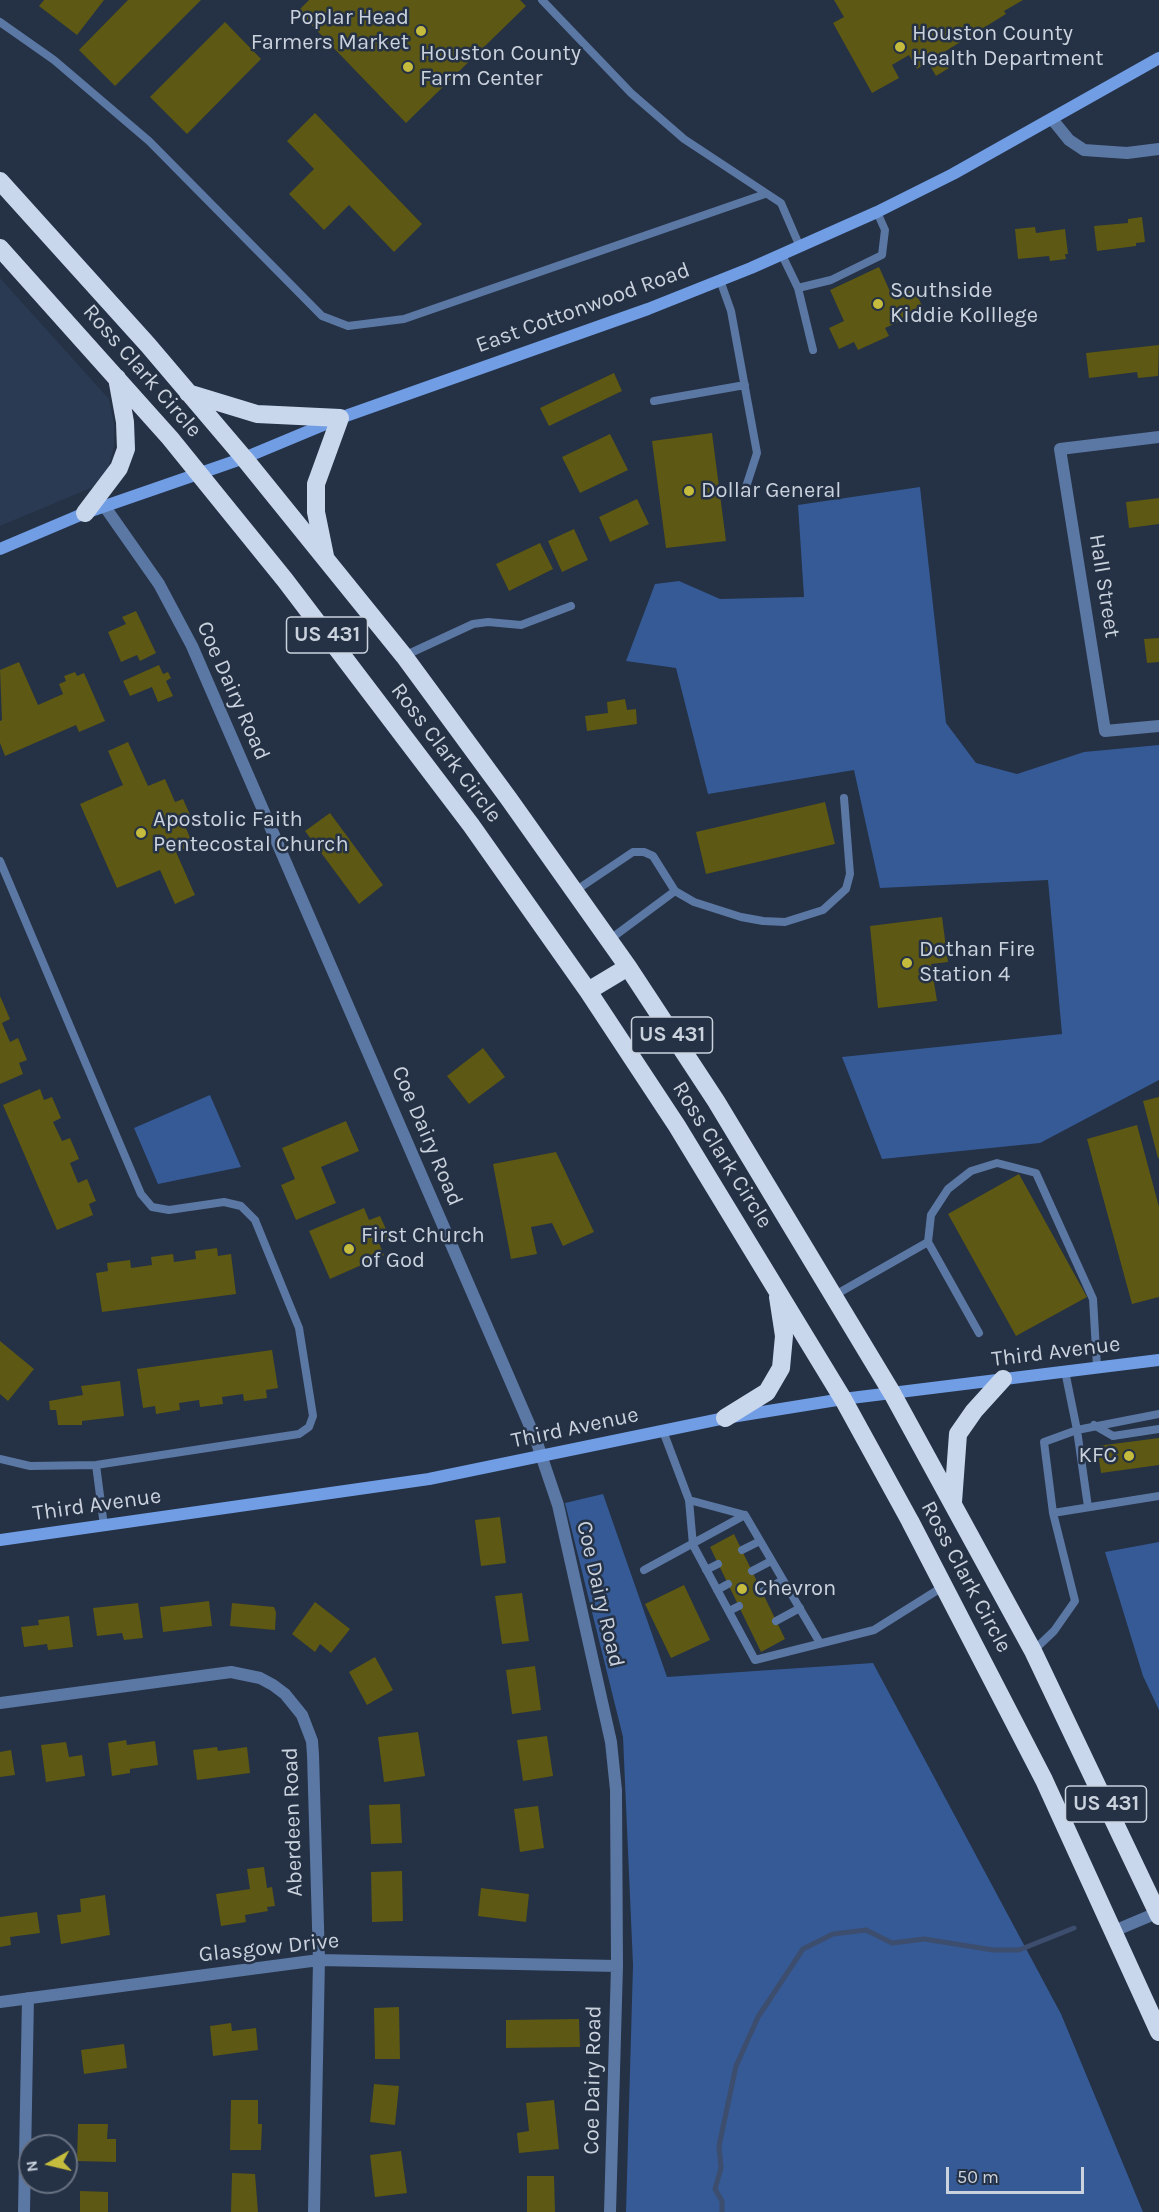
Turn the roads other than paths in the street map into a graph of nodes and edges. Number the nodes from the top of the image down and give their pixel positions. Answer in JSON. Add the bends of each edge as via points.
{"nodes":[{"id":1,"x":542,"y":0,"type":"edge"},
{"id":2,"x":0,"y":22,"type":"edge"},
{"id":3,"x":1159,"y":58,"type":"edge"},
{"id":4,"x":1052,"y":120,"type":"junction"},
{"id":5,"x":1159,"y":149,"type":"edge"},
{"id":6,"x":0,"y":181,"type":"edge"},
{"id":7,"x":765,"y":194,"type":"junction"},
{"id":8,"x":877,"y":212,"type":"junction"},
{"id":9,"x":800,"y":247,"type":"junction"},
{"id":10,"x":0,"y":248,"type":"edge"},
{"id":11,"x":782,"y":255,"type":"junction"},
{"id":12,"x":720,"y":280,"type":"junction"},
{"id":13,"x":798,"y":288,"type":"junction"},
{"id":14,"x":813,"y":350,"type":"dead end"},
{"id":15,"x":116,"y":377,"type":"junction"},
{"id":16,"x":745,"y":386,"type":"junction"},
{"id":17,"x":188,"y":393,"type":"junction"},
{"id":18,"x":654,"y":401,"type":"dead end"},
{"id":19,"x":340,"y":418,"type":"junction"},
{"id":20,"x":1159,"y":437,"type":"edge"},
{"id":21,"x":244,"y":458,"type":"junction"},
{"id":22,"x":200,"y":474,"type":"junction"},
{"id":23,"x":745,"y":490,"type":"dead end"},
{"id":24,"x":105,"y":507,"type":"junction"},
{"id":25,"x":85,"y":513,"type":"junction"},
{"id":26,"x":0,"y":549,"type":"edge"},
{"id":27,"x":326,"y":558,"type":"junction"},
{"id":28,"x":571,"y":606,"type":"dead end"},
{"id":29,"x":404,"y":656,"type":"junction"},
{"id":30,"x":1159,"y":726,"type":"edge"},
{"id":31,"x":844,"y":798,"type":"dead end"},
{"id":32,"x":0,"y":861,"type":"edge"},
{"id":33,"x":574,"y":891,"type":"junction"},
{"id":34,"x":675,"y":891,"type":"junction"},
{"id":35,"x":609,"y":940,"type":"junction"},
{"id":36,"x":628,"y":967,"type":"junction"},
{"id":37,"x":588,"y":992,"type":"junction"},
{"id":38,"x":928,"y":1242,"type":"junction"},
{"id":39,"x":777,"y":1290,"type":"junction"},
{"id":40,"x":835,"y":1295,"type":"junction"},
{"id":41,"x":979,"y":1333,"type":"dead end"},
{"id":42,"x":1159,"y":1360,"type":"edge"},
{"id":43,"x":1097,"y":1367,"type":"junction"},
{"id":44,"x":1065,"y":1371,"type":"junction"},
{"id":45,"x":1003,"y":1379,"type":"junction"},
{"id":46,"x":892,"y":1393,"type":"junction"},
{"id":47,"x":843,"y":1399,"type":"junction"},
{"id":48,"x":1159,"y":1414,"type":"edge"},
{"id":49,"x":725,"y":1418,"type":"junction"},
{"id":50,"x":1093,"y":1425,"type":"junction"},
{"id":51,"x":1159,"y":1429,"type":"edge"},
{"id":52,"x":1077,"y":1430,"type":"junction"},
{"id":53,"x":663,"y":1431,"type":"junction"},
{"id":54,"x":543,"y":1457,"type":"junction"},
{"id":55,"x":0,"y":1459,"type":"edge"},
{"id":56,"x":96,"y":1465,"type":"junction"},
{"id":57,"x":1159,"y":1496,"type":"edge"},
{"id":58,"x":688,"y":1500,"type":"junction"},
{"id":59,"x":953,"y":1502,"type":"junction"},
{"id":60,"x":1088,"y":1507,"type":"junction"},
{"id":61,"x":1053,"y":1513,"type":"junction"},
{"id":62,"x":744,"y":1515,"type":"junction"},
{"id":63,"x":104,"y":1526,"type":"junction"},
{"id":64,"x":0,"y":1540,"type":"edge"},
{"id":65,"x":760,"y":1541,"type":"junction"},
{"id":66,"x":693,"y":1545,"type":"junction"},
{"id":67,"x":742,"y":1550,"type":"dead end"},
{"id":68,"x":771,"y":1561,"type":"junction"},
{"id":69,"x":718,"y":1564,"type":"dead end"},
{"id":70,"x":644,"y":1570,"type":"dead end"},
{"id":71,"x":706,"y":1570,"type":"junction"},
{"id":72,"x":752,"y":1571,"type":"dead end"},
{"id":73,"x":783,"y":1580,"type":"junction"},
{"id":74,"x":728,"y":1584,"type":"dead end"},
{"id":75,"x":944,"y":1586,"type":"junction"},
{"id":76,"x":717,"y":1590,"type":"junction"},
{"id":77,"x":762,"y":1592,"type":"dead end"},
{"id":78,"x":739,"y":1606,"type":"dead end"},
{"id":79,"x":800,"y":1608,"type":"junction"},
{"id":80,"x":729,"y":1611,"type":"junction"},
{"id":81,"x":776,"y":1621,"type":"dead end"},
{"id":82,"x":752,"y":1633,"type":"dead end"},
{"id":83,"x":742,"y":1638,"type":"junction"},
{"id":84,"x":820,"y":1643,"type":"junction"},
{"id":85,"x":1033,"y":1651,"type":"junction"},
{"id":86,"x":0,"y":1703,"type":"edge"},
{"id":87,"x":1158,"y":1913,"type":"edge"},
{"id":88,"x":1114,"y":1931,"type":"junction"},
{"id":89,"x":319,"y":1960,"type":"junction"},
{"id":90,"x":617,"y":1966,"type":"junction"},
{"id":91,"x":28,"y":1998,"type":"junction"},
{"id":92,"x":0,"y":2002,"type":"edge"},
{"id":93,"x":1159,"y":2032,"type":"edge"},
{"id":94,"x":24,"y":2212,"type":"edge"},
{"id":95,"x":314,"y":2212,"type":"edge"},
{"id":96,"x":610,"y":2212,"type":"edge"}],
"edges":[{"from":1,"to":7,"type":"lane","via":[[630,93],[684,139]]},
{"from":2,"to":7,"type":"lane","via":[[54,60],[149,141],[322,316],[348,326],[404,319]]},
{"from":3,"to":4,"type":"main road","name":"East Cottonwood Road"},
{"from":4,"to":5,"type":"street","via":[[1084,150],[1127,153]]},
{"from":4,"to":8,"type":"main road","name":"East Cottonwood Road"},
{"from":6,"to":17,"type":"highway","name":"Ross Clark Circle","number":"US 431"},
{"from":7,"to":9,"type":"lane","via":[[781,203]]},
{"from":8,"to":9,"type":"main road","name":"East Cottonwood Road"},
{"from":8,"to":13,"type":"lane","via":[[885,230],[882,255],[831,280]]},
{"from":9,"to":11,"type":"main road","name":"East Cottonwood Road"},
{"from":10,"to":15,"type":"highway","name":"Ross Clark Circle","number":"US 431"},
{"from":11,"to":12,"type":"main road","name":"East Cottonwood Road"},
{"from":11,"to":13,"type":"lane"},
{"from":12,"to":16,"type":"lane","via":[[731,311]]},
{"from":12,"to":19,"type":"main road","name":"East Cottonwood Road"},
{"from":13,"to":14,"type":"lane"},
{"from":15,"to":22,"type":"highway","name":"Ross Clark Circle","number":"US 431"},
{"from":15,"to":25,"type":"highway","via":[[126,449],[119,468]]},
{"from":16,"to":18,"type":"lane"},
{"from":16,"to":23,"type":"lane","via":[[757,453]]},
{"from":17,"to":19,"type":"highway","via":[[257,414]]},
{"from":17,"to":21,"type":"highway","name":"Ross Clark Circle","number":"US 431"},
{"from":19,"to":21,"type":"main road","name":"East Cottonwood Road"},
{"from":19,"to":27,"type":"highway","via":[[316,484],[316,512]]},
{"from":20,"to":30,"type":"street","name":"Hall Street","via":[[1060,449],[1105,730]]},
{"from":21,"to":22,"type":"main road","name":"East Cottonwood Road"},
{"from":21,"to":27,"type":"highway","name":"Ross Clark Circle","number":"US 431"},
{"from":22,"to":24,"type":"main road","name":"East Cottonwood Road"},
{"from":22,"to":37,"type":"highway","name":"Ross Clark Circle","number":"US 431","via":[[405,736]]},
{"from":24,"to":25,"type":"main road","name":"East Cottonwood Road"},
{"from":24,"to":54,"type":"street","name":"Coe Dairy Road","via":[[159,584],[192,646]]},
{"from":25,"to":26,"type":"main road","name":"East Cottonwood Road"},
{"from":27,"to":29,"type":"highway","name":"Ross Clark Circle","number":"US 431"},
{"from":28,"to":29,"type":"lane","via":[[521,625],[473,624]]},
{"from":29,"to":33,"type":"highway","name":"Ross Clark Circle","number":"US 431"},
{"from":31,"to":34,"type":"lane","via":[[850,874],[846,888],[823,910],[785,922],[763,921],[694,902]]},
{"from":32,"to":56,"type":"lane","via":[[141,1194],[152,1207],[169,1210],[224,1202],[241,1206],[255,1221],[299,1328],[313,1404],[309,1427],[299,1434]]},
{"from":33,"to":34,"type":"lane","via":[[633,852],[644,852],[653,856]]},
{"from":33,"to":35,"type":"highway","name":"Ross Clark Circle","number":"US 431"},
{"from":34,"to":35,"type":"lane"},
{"from":35,"to":36,"type":"highway","name":"Ross Clark Circle","number":"US 431"},
{"from":36,"to":37,"type":"highway"},
{"from":36,"to":40,"type":"highway","name":"Ross Clark Circle","number":"US 431"},
{"from":37,"to":39,"type":"highway","name":"Ross Clark Circle","number":"US 431","via":[[677,1126]]},
{"from":38,"to":40,"type":"lane"},
{"from":38,"to":41,"type":"lane"},
{"from":38,"to":43,"type":"lane","via":[[931,1215],[948,1190],[971,1171],[997,1163],[1036,1173],[1093,1299]]},
{"from":39,"to":47,"type":"highway","name":"Ross Clark Circle","number":"US 431"},
{"from":39,"to":49,"type":"highway","via":[[784,1336],[781,1368],[767,1392]]},
{"from":40,"to":46,"type":"highway","name":"Ross Clark Circle","number":"US 431"},
{"from":42,"to":43,"type":"main road","name":"Third Avenue"},
{"from":43,"to":44,"type":"main road","name":"Third Avenue"},
{"from":44,"to":45,"type":"main road","name":"Third Avenue"},
{"from":44,"to":52,"type":"lane"},
{"from":45,"to":46,"type":"main road","name":"Third Avenue"},
{"from":45,"to":59,"type":"highway","via":[[958,1434]]},
{"from":46,"to":47,"type":"main road","name":"Third Avenue"},
{"from":46,"to":59,"type":"highway","name":"Ross Clark Circle","number":"US 431"},
{"from":47,"to":49,"type":"main road","name":"Third Avenue"},
{"from":47,"to":75,"type":"highway","name":"Ross Clark Circle","number":"US 431"},
{"from":48,"to":50,"type":"lane"},
{"from":49,"to":53,"type":"main road","name":"Third Avenue"},
{"from":50,"to":51,"type":"lane","via":[[1113,1436]]},
{"from":50,"to":52,"type":"lane"},
{"from":52,"to":60,"type":"lane"},
{"from":52,"to":61,"type":"lane","via":[[1044,1442]]},
{"from":53,"to":54,"type":"main road","name":"Third Avenue"},
{"from":53,"to":58,"type":"lane"},
{"from":54,"to":63,"type":"main road","name":"Third Avenue","via":[[429,1479]]},
{"from":54,"to":90,"type":"street","name":"Coe Dairy Road","via":[[558,1504],[610,1742],[616,1790]]},
{"from":55,"to":56,"type":"lane","via":[[30,1466]]},
{"from":56,"to":63,"type":"lane"},
{"from":57,"to":60,"type":"lane"},
{"from":58,"to":62,"type":"lane"},
{"from":58,"to":66,"type":"lane"},
{"from":59,"to":85,"type":"highway","name":"Ross Clark Circle","number":"US 431"},
{"from":60,"to":61,"type":"lane"},
{"from":61,"to":85,"type":"lane","via":[[1075,1601],[1054,1631]]},
{"from":62,"to":65,"type":"lane"},
{"from":62,"to":66,"type":"lane"},
{"from":63,"to":64,"type":"main road","name":"Third Avenue"},
{"from":65,"to":67,"type":"lane"},
{"from":65,"to":68,"type":"lane"},
{"from":66,"to":70,"type":"lane"},
{"from":66,"to":71,"type":"lane"},
{"from":68,"to":72,"type":"lane"},
{"from":68,"to":73,"type":"lane"},
{"from":69,"to":71,"type":"lane"},
{"from":71,"to":76,"type":"lane"},
{"from":73,"to":77,"type":"lane"},
{"from":73,"to":79,"type":"lane"},
{"from":74,"to":76,"type":"lane"},
{"from":75,"to":84,"type":"lane","via":[[874,1630]]},
{"from":75,"to":88,"type":"highway","name":"Ross Clark Circle","number":"US 431","via":[[1044,1780]]},
{"from":76,"to":80,"type":"lane"},
{"from":78,"to":80,"type":"lane"},
{"from":79,"to":81,"type":"lane"},
{"from":79,"to":84,"type":"lane"},
{"from":80,"to":83,"type":"lane"},
{"from":82,"to":83,"type":"lane"},
{"from":83,"to":84,"type":"lane","via":[[755,1660]]},
{"from":85,"to":87,"type":"highway","name":"Ross Clark Circle","number":"US 431"},
{"from":86,"to":89,"type":"street","name":"Aberdeen Road","via":[[231,1672],[260,1678],[285,1694],[302,1715],[312,1741]]},
{"from":87,"to":88,"type":"street"},
{"from":88,"to":93,"type":"highway","name":"Ross Clark Circle","number":"US 431"},
{"from":89,"to":90,"type":"street","name":"Glasgow Drive"},
{"from":89,"to":91,"type":"street","name":"Glasgow Drive"},
{"from":89,"to":95,"type":"street","name":"Aberdeen Road"},
{"from":90,"to":96,"type":"street","name":"Coe Dairy Road"},
{"from":91,"to":92,"type":"street","name":"Glasgow Drive"},
{"from":91,"to":94,"type":"street"}]}
